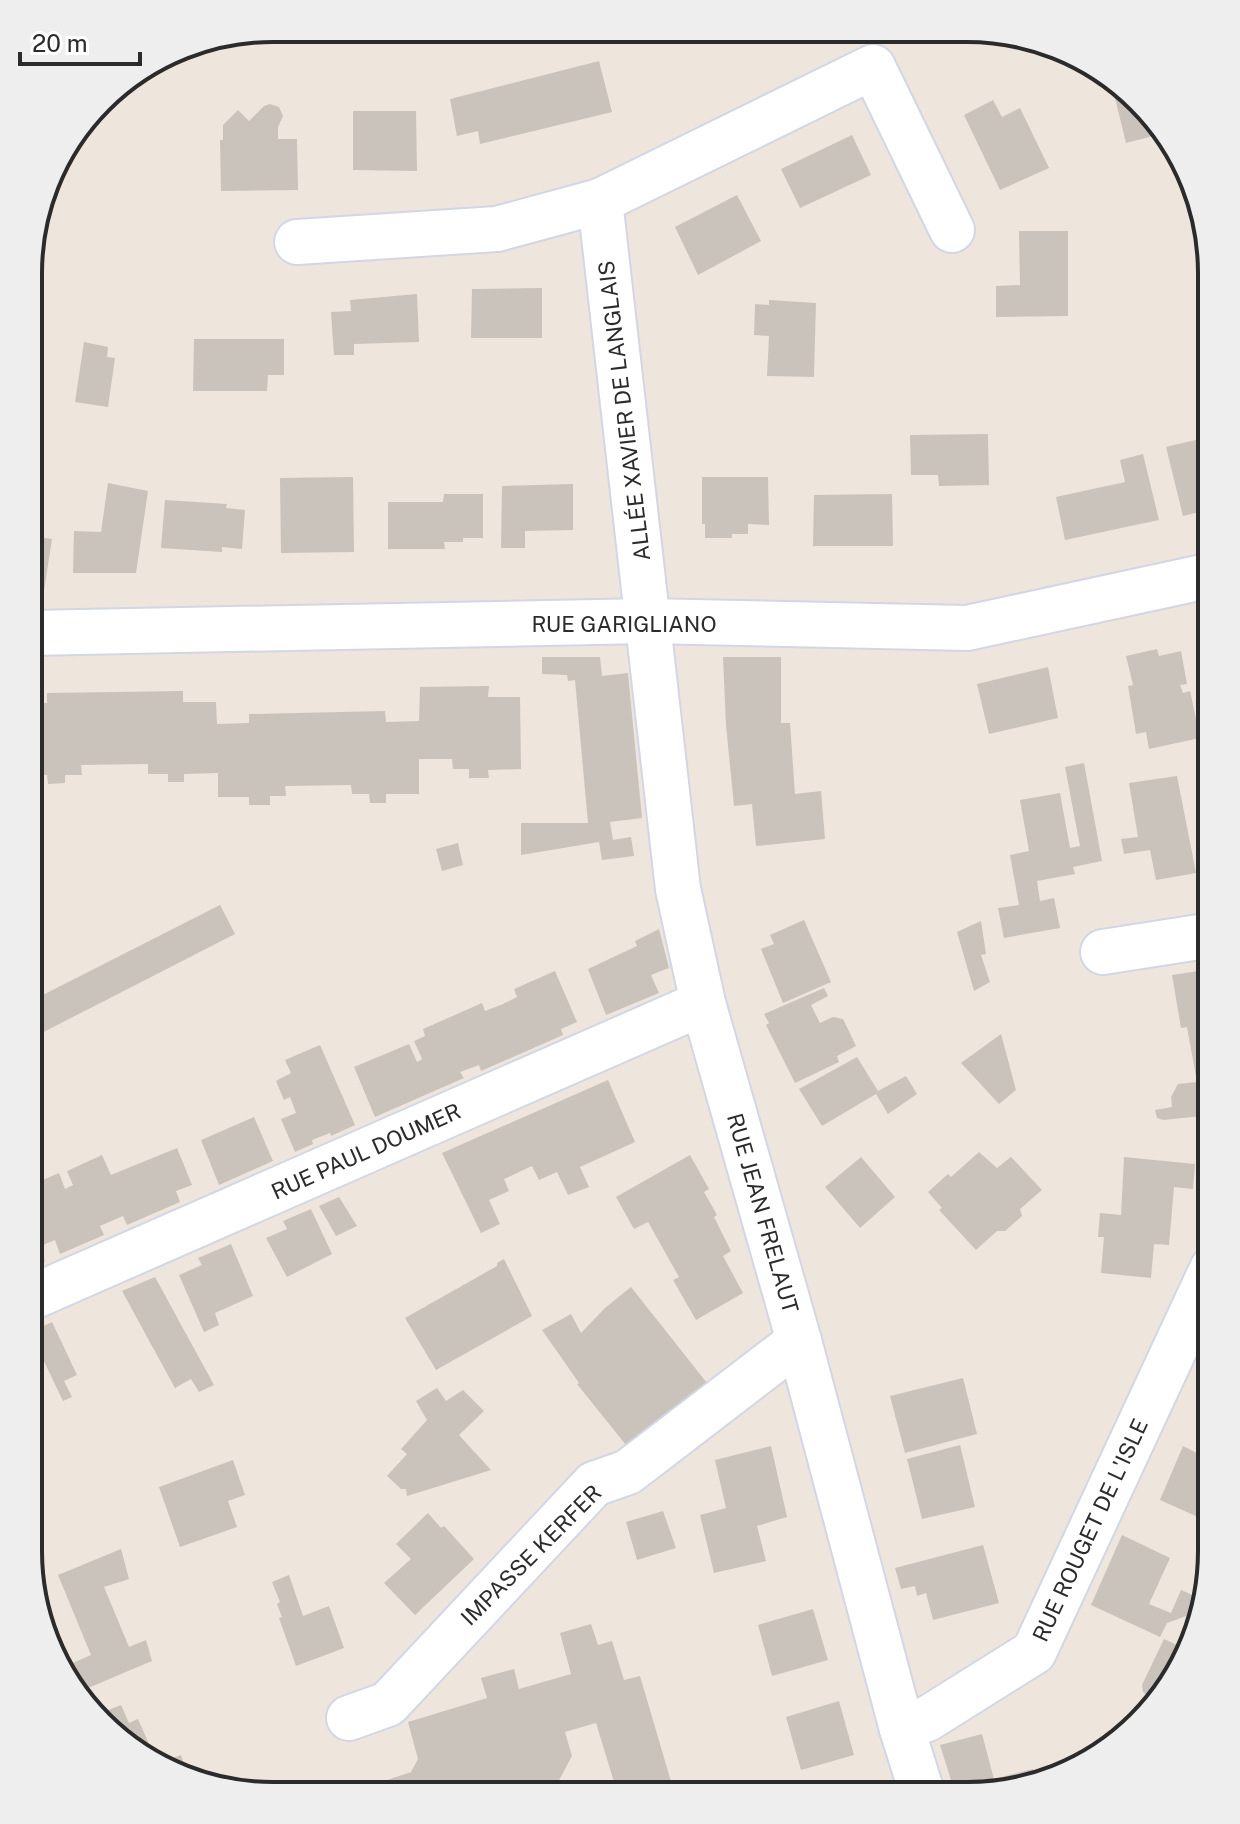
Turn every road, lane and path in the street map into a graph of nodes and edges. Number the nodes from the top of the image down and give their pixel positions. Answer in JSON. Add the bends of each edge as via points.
{"nodes":[{"id":1,"x":600,"y":201,"type":"junction"},
{"id":2,"x":952,"y":230,"type":"dead end"},
{"id":3,"x":297,"y":242,"type":"dead end"},
{"id":4,"x":1198,"y":578,"type":"edge"},
{"id":5,"x":647,"y":621,"type":"junction"},
{"id":6,"x":42,"y":633,"type":"edge"},
{"id":7,"x":1198,"y":937,"type":"edge"},
{"id":8,"x":1103,"y":952,"type":"dead end"},
{"id":9,"x":703,"y":1003,"type":"junction"},
{"id":10,"x":42,"y":1293,"type":"edge"},
{"id":11,"x":1198,"y":1299,"type":"edge"},
{"id":12,"x":799,"y":1341,"type":"junction"},
{"id":13,"x":349,"y":1718,"type":"dead end"},
{"id":14,"x":902,"y":1729,"type":"junction"},
{"id":15,"x":919,"y":1782,"type":"edge"}],
"edges":[{"from":1,"to":2,"type":"street","via":[[873,67]]},
{"from":1,"to":3,"type":"street","via":[[497,229]]},
{"from":1,"to":5,"type":"street","name":"ALLÉE XAVIER DE LANGLAIS"},
{"from":4,"to":5,"type":"street","name":"RUE GARIGLIANO","via":[[967,628]]},
{"from":5,"to":6,"type":"street","name":"RUE GARIGLIANO"},
{"from":5,"to":9,"type":"street","name":"RUE JEAN FRELAUT","via":[[678,889]]},
{"from":7,"to":8,"type":"street"},
{"from":9,"to":10,"type":"street","name":"RUE PAUL DOUMER"},
{"from":9,"to":12,"type":"street","name":"RUE JEAN FRELAUT"},
{"from":11,"to":14,"type":"street","name":"RUE ROUGET DE L'ISLE","via":[[1034,1652]]},
{"from":12,"to":13,"type":"street","name":"IMPASSE KERFER","via":[[628,1472],[594,1484],[388,1704]]},
{"from":12,"to":14,"type":"street","name":"RUE JEAN FRELAUT"},
{"from":14,"to":15,"type":"street","name":"RUE JEAN FRELAUT"}]}
